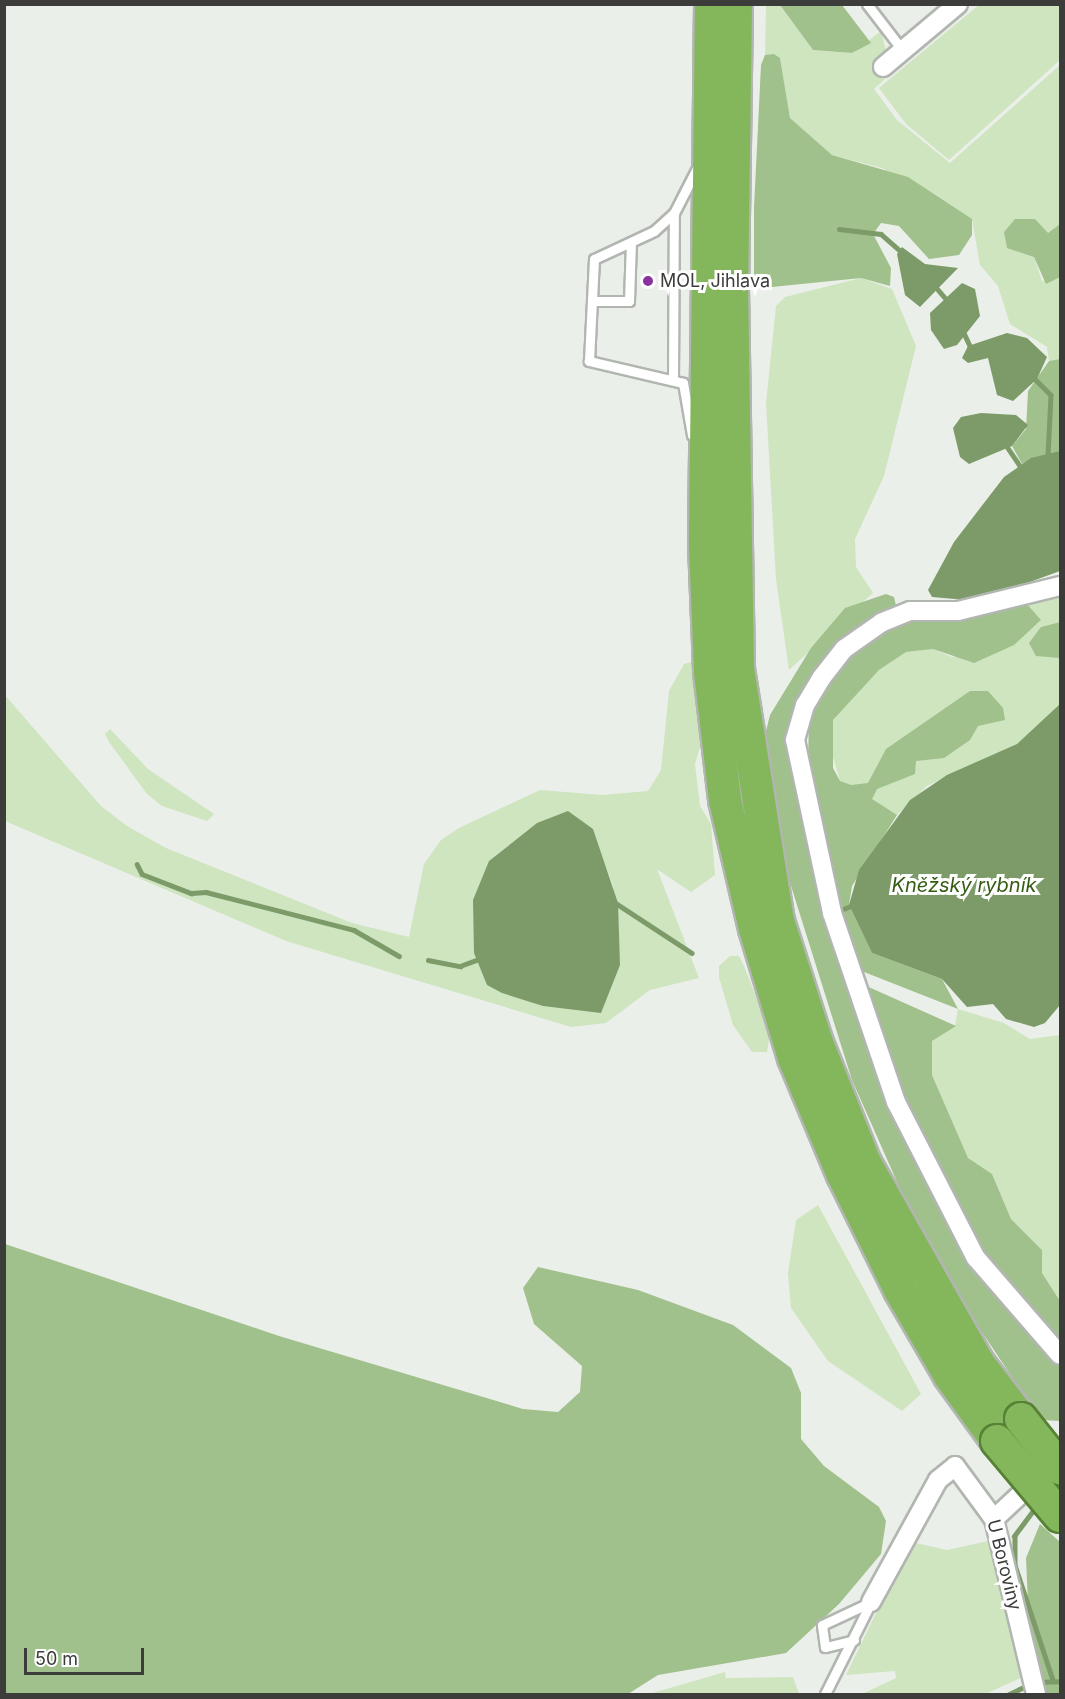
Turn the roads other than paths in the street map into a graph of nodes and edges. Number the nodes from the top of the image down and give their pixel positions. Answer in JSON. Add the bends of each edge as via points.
{"nodes":[{"id":1,"x":711,"y":4,"type":"edge"},
{"id":2,"x":736,"y":4,"type":"edge"},
{"id":3,"x":867,"y":4,"type":"edge"},
{"id":4,"x":958,"y":4,"type":"edge"},
{"id":5,"x":903,"y":51,"type":"junction"},
{"id":6,"x":884,"y":67,"type":"dead end"},
{"id":7,"x":722,"y":76,"type":"junction"},
{"id":8,"x":717,"y":133,"type":"junction"},
{"id":9,"x":674,"y":213,"type":"junction"},
{"id":10,"x":631,"y":242,"type":"junction"},
{"id":11,"x":592,"y":301,"type":"junction"},
{"id":12,"x":673,"y":380,"type":"junction"},
{"id":13,"x":705,"y":545,"type":"junction"},
{"id":14,"x":1060,"y":586,"type":"edge"},
{"id":15,"x":1060,"y":1355,"type":"edge"},
{"id":16,"x":1060,"y":1456,"type":"edge"},
{"id":17,"x":1060,"y":1468,"type":"edge"},
{"id":18,"x":1060,"y":1516,"type":"edge"},
{"id":19,"x":994,"y":1519,"type":"junction"},
{"id":20,"x":871,"y":1602,"type":"junction"},
{"id":21,"x":854,"y":1640,"type":"junction"},
{"id":22,"x":1034,"y":1688,"type":"edge"},
{"id":23,"x":825,"y":1695,"type":"edge"}],
"edges":[{"from":1,"to":7,"type":"highway"},
{"from":2,"to":7,"type":"highway"},
{"from":3,"to":5,"type":"lane"},
{"from":4,"to":5,"type":"street"},
{"from":5,"to":6,"type":"street"},
{"from":7,"to":8,"type":"highway"},
{"from":8,"to":9,"type":"lane"},
{"from":8,"to":13,"type":"highway"},
{"from":8,"to":17,"type":"highway","bridge":true,"via":[[738,669],[778,921],[817,1043],[865,1163],[978,1363]]},
{"from":9,"to":10,"type":"lane"},
{"from":9,"to":12,"type":"lane"},
{"from":10,"to":11,"type":"lane","via":[[594,259]]},
{"from":10,"to":11,"type":"lane","via":[[629,301]]},
{"from":11,"to":12,"type":"lane","via":[[589,361]]},
{"from":12,"to":13,"type":"lane","via":[[683,384],[687,397]]},
{"from":13,"to":18,"type":"highway","bridge":true,"via":[[710,672],[725,800],[755,929],[794,1058],[900,1290],[950,1376],[997,1442]]},
{"from":14,"to":15,"type":"street","via":[[958,611],[910,611],[844,649],[805,705],[795,740],[847,963],[916,1148],[976,1258]]},
{"from":16,"to":19,"type":"street"},
{"from":19,"to":20,"type":"street","name":"U Boroviny","via":[[979,1491],[951,1465]]},
{"from":19,"to":22,"type":"street","name":"U Boroviny"},
{"from":20,"to":21,"type":"lane"},
{"from":20,"to":21,"type":"lane","via":[[822,1625],[825,1647]]},
{"from":21,"to":23,"type":"lane"}]}
